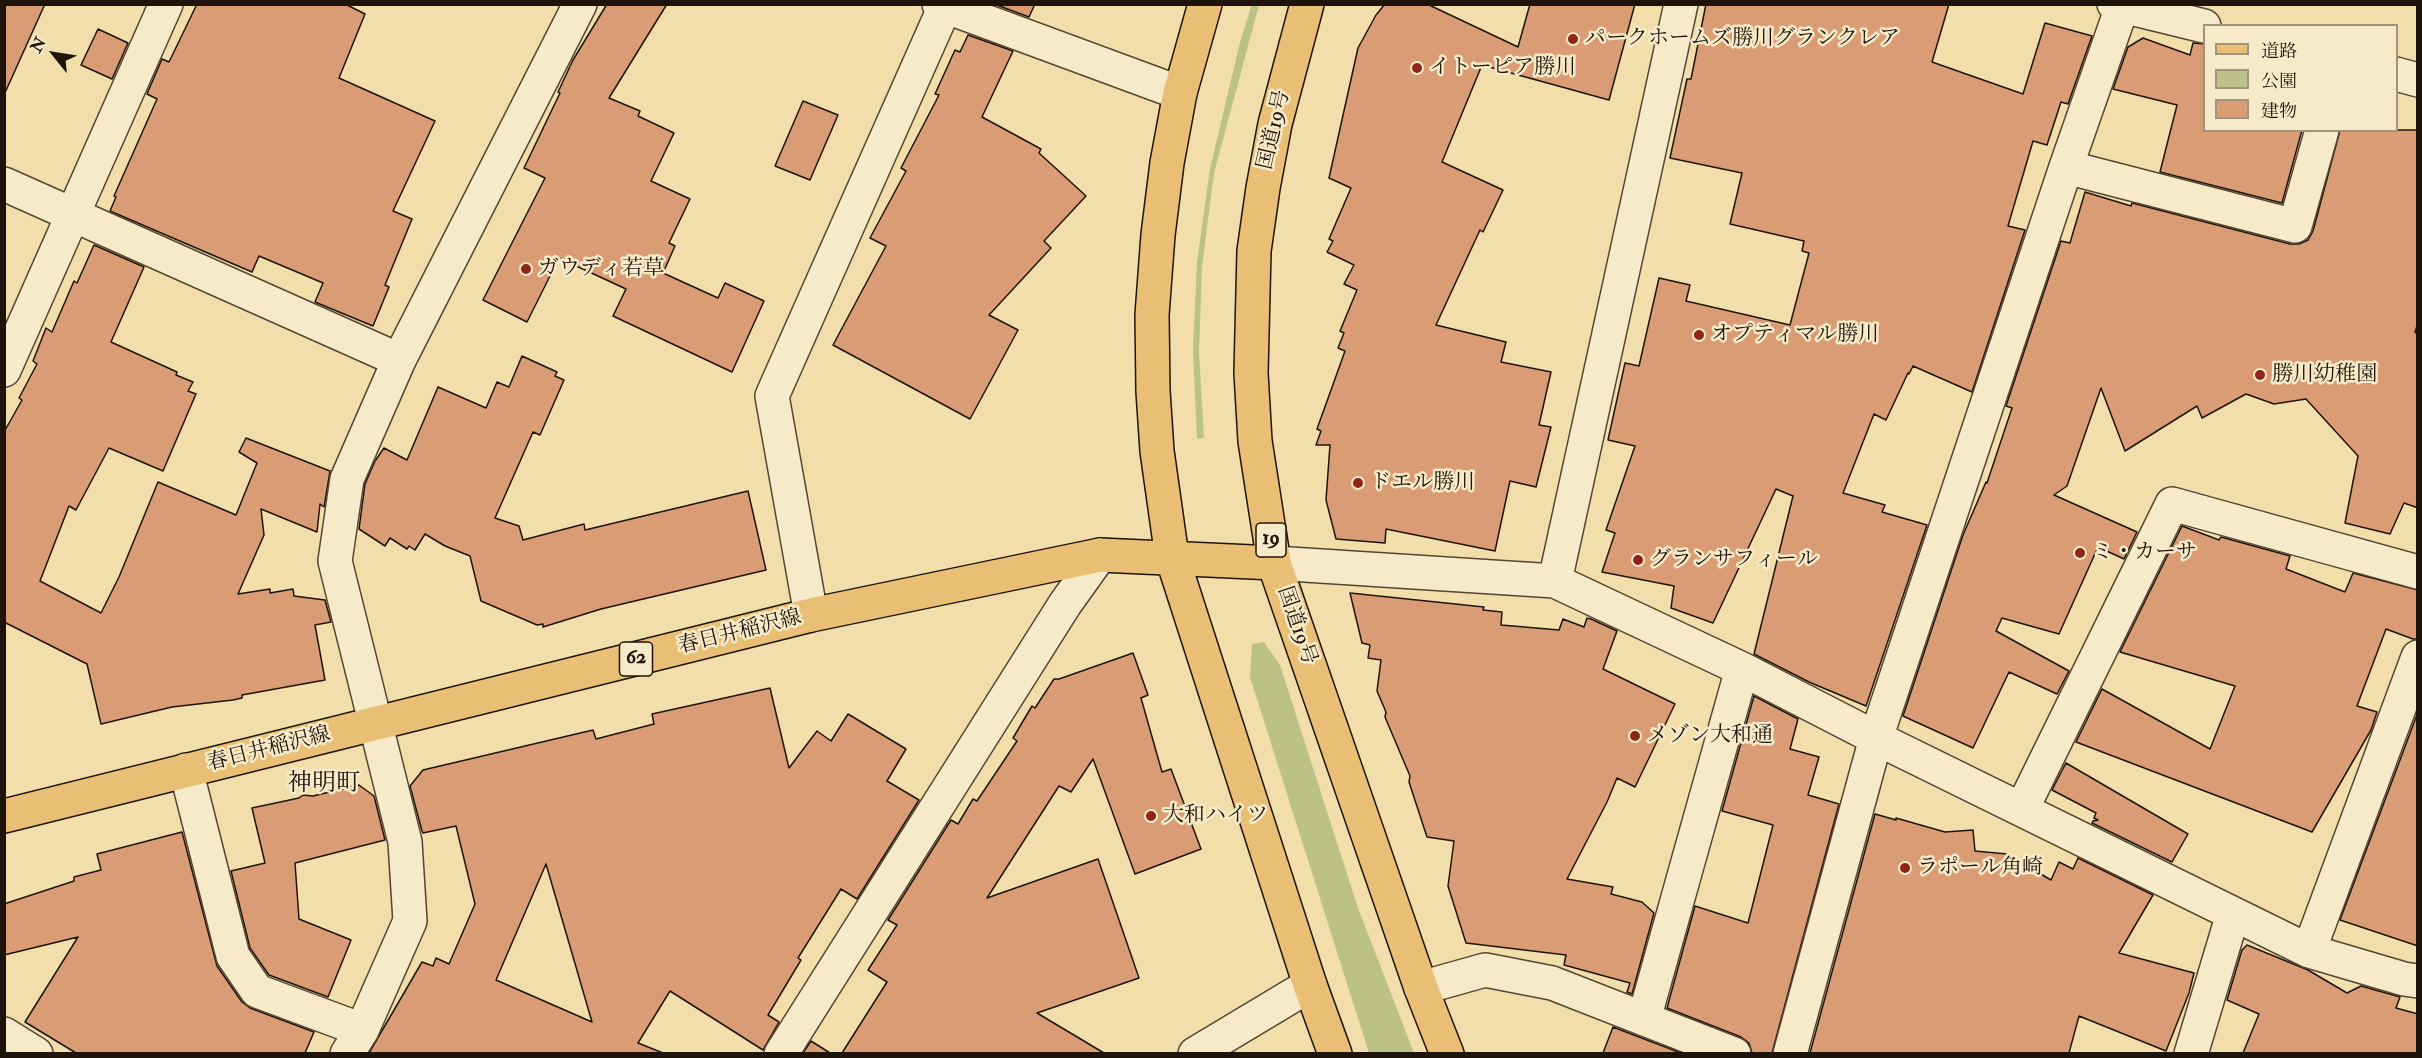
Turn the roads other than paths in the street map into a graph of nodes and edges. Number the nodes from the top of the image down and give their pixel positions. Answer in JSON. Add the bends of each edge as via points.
{"nodes":[{"id":1,"x":166,"y":4,"type":"edge"},
{"id":2,"x":580,"y":4,"type":"edge"},
{"id":3,"x":1206,"y":4,"type":"edge"},
{"id":4,"x":1307,"y":4,"type":"edge"},
{"id":5,"x":1681,"y":4,"type":"edge"},
{"id":6,"x":943,"y":5,"type":"edge"},
{"id":7,"x":2118,"y":6,"type":"edge"},
{"id":8,"x":2167,"y":11,"type":"edge"},
{"id":9,"x":2203,"y":26,"type":"edge"},
{"id":10,"x":2398,"y":74,"type":"edge"},
{"id":11,"x":2418,"y":80,"type":"edge"},
{"id":12,"x":1180,"y":93,"type":"junction"},
{"id":13,"x":2321,"y":132,"type":"edge"},
{"id":14,"x":2066,"y":167,"type":"junction"},
{"id":15,"x":4,"y":184,"type":"edge"},
{"id":16,"x":73,"y":214,"type":"junction"},
{"id":17,"x":399,"y":360,"type":"junction"},
{"id":18,"x":4,"y":370,"type":"edge"},
{"id":19,"x":1100,"y":555,"type":"junction"},
{"id":20,"x":1172,"y":557,"type":"junction"},
{"id":21,"x":1274,"y":562,"type":"junction"},
{"id":22,"x":2418,"y":572,"type":"edge"},
{"id":23,"x":1555,"y":581,"type":"junction"},
{"id":24,"x":811,"y":615,"type":"junction"},
{"id":25,"x":2418,"y":657,"type":"edge"},
{"id":26,"x":1742,"y":669,"type":"junction"},
{"id":27,"x":375,"y":723,"type":"junction"},
{"id":28,"x":1876,"y":738,"type":"junction"},
{"id":29,"x":186,"y":770,"type":"junction"},
{"id":30,"x":2022,"y":809,"type":"junction"},
{"id":31,"x":4,"y":816,"type":"edge"},
{"id":32,"x":2232,"y":914,"type":"junction"},
{"id":33,"x":2309,"y":951,"type":"junction"},
{"id":34,"x":2418,"y":981,"type":"edge"},
{"id":35,"x":1310,"y":985,"type":"junction"},
{"id":36,"x":1421,"y":988,"type":"junction"},
{"id":37,"x":1644,"y":1019,"type":"junction"},
{"id":38,"x":4,"y":1034,"type":"edge"},
{"id":39,"x":355,"y":1042,"type":"edge"},
{"id":40,"x":36,"y":1053,"type":"edge"},
{"id":41,"x":782,"y":1053,"type":"edge"},
{"id":42,"x":1195,"y":1053,"type":"edge"},
{"id":43,"x":1335,"y":1053,"type":"edge"},
{"id":44,"x":1447,"y":1053,"type":"edge"},
{"id":45,"x":1734,"y":1053,"type":"edge"},
{"id":46,"x":1790,"y":1053,"type":"edge"},
{"id":47,"x":2191,"y":1053,"type":"edge"}],
"edges":[{"from":1,"to":16,"type":"street"},
{"from":2,"to":17,"type":"street"},
{"from":3,"to":12,"type":"main road"},
{"from":4,"to":21,"type":"main road","name":"国道19号","number":"19","via":[[1275,124],[1254,251],[1251,373],[1256,441]]},
{"from":5,"to":23,"type":"street"},
{"from":6,"to":12,"type":"street"},
{"from":6,"to":24,"type":"street","via":[[772,396]]},
{"from":7,"to":8,"type":"street"},
{"from":7,"to":14,"type":"street"},
{"from":8,"to":9,"type":"street"},
{"from":10,"to":11,"type":"street"},
{"from":12,"to":20,"type":"main road","via":[[1167,163],[1152,315],[1156,439]]},
{"from":13,"to":14,"type":"street","via":[[2295,226]]},
{"from":14,"to":28,"type":"street"},
{"from":15,"to":16,"type":"street"},
{"from":16,"to":17,"type":"street"},
{"from":16,"to":18,"type":"street"},
{"from":17,"to":27,"type":"street","via":[[347,478],[335,561]]},
{"from":19,"to":20,"type":"main road","name":"春日井稲沢線","number":"62"},
{"from":19,"to":24,"type":"main road","name":"春日井稲沢線","number":"62"},
{"from":19,"to":41,"type":"street","via":[[1065,604]]},
{"from":20,"to":21,"type":"main road","name":"春日井稲沢線","number":"62"},
{"from":20,"to":35,"type":"main road"},
{"from":21,"to":23,"type":"street"},
{"from":21,"to":36,"type":"main road","name":"国道19号","number":"19"},
{"from":22,"to":30,"type":"street","via":[[2172,504]]},
{"from":23,"to":26,"type":"street"},
{"from":24,"to":27,"type":"main road","name":"春日井稲沢線","number":"62"},
{"from":25,"to":33,"type":"street"},
{"from":26,"to":28,"type":"street"},
{"from":26,"to":37,"type":"street"},
{"from":27,"to":29,"type":"main road","name":"春日井稲沢線","number":"62"},
{"from":27,"to":39,"type":"street","via":[[405,842],[410,921]]},
{"from":28,"to":30,"type":"street"},
{"from":28,"to":46,"type":"street"},
{"from":29,"to":31,"type":"main road","name":"春日井稲沢線","number":"62"},
{"from":29,"to":39,"type":"street","via":[[233,956],[257,991]]},
{"from":30,"to":32,"type":"street"},
{"from":32,"to":33,"type":"street"},
{"from":32,"to":47,"type":"street"},
{"from":33,"to":34,"type":"street"},
{"from":35,"to":42,"type":"street"},
{"from":35,"to":43,"type":"main road"},
{"from":36,"to":37,"type":"street","via":[[1485,970],[1552,983]]},
{"from":36,"to":44,"type":"main road","name":"国道19号","number":"19"},
{"from":37,"to":45,"type":"street"},
{"from":38,"to":40,"type":"street"}]}
